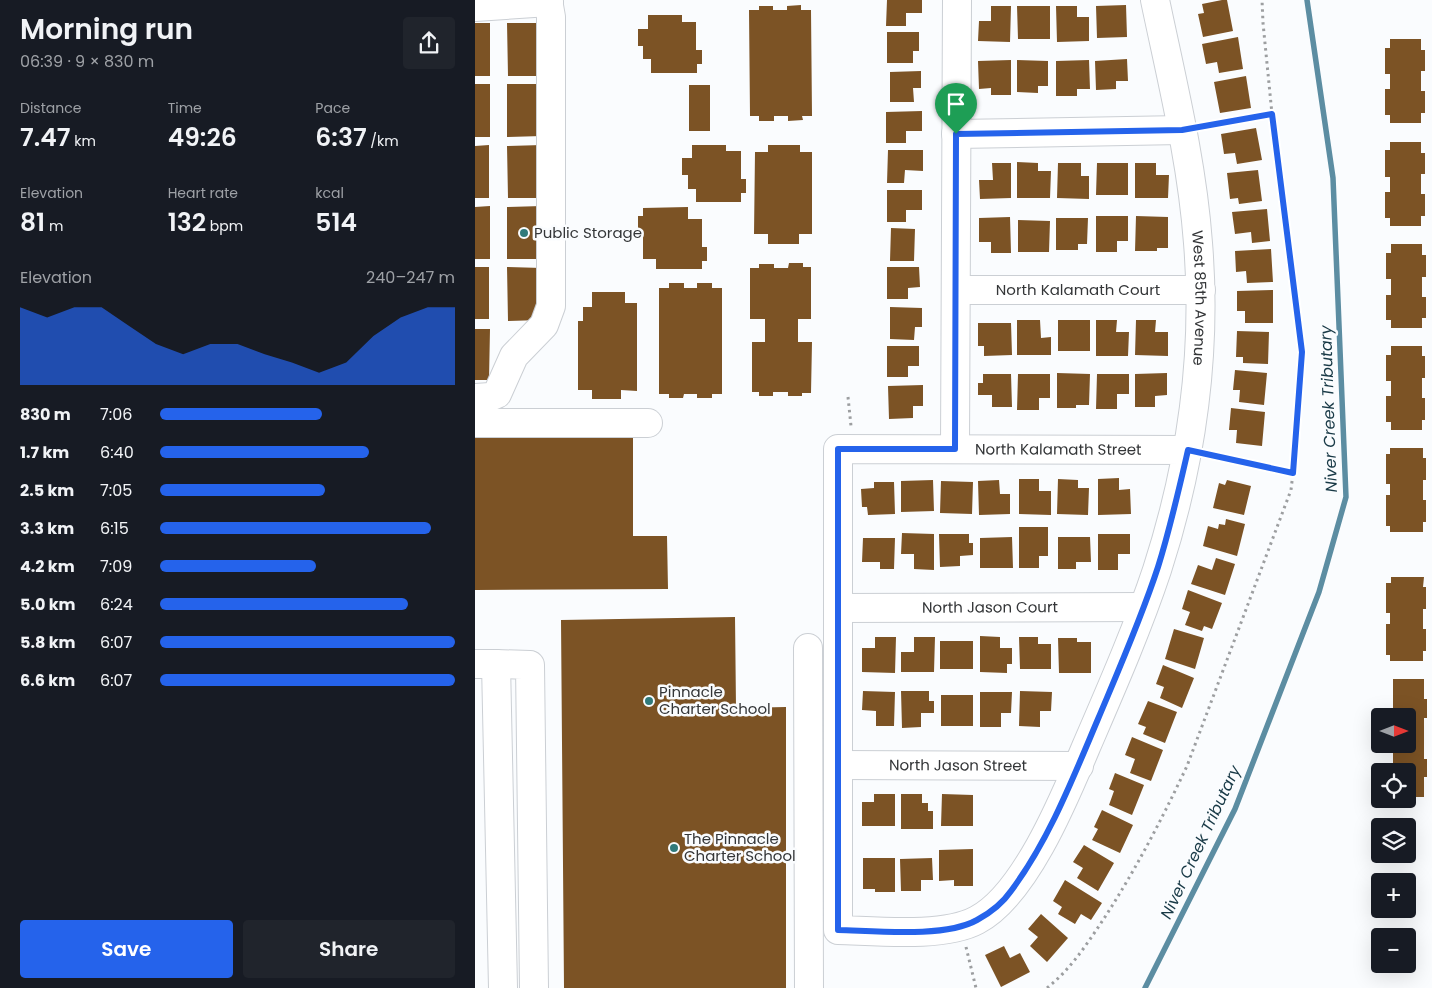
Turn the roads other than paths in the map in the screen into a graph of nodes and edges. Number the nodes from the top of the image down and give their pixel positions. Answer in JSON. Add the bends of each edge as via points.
{"nodes":[{"id":1,"x":957,"y":0,"type":"edge"},
{"id":2,"x":1155,"y":0,"type":"edge"},
{"id":3,"x":549,"y":1,"type":"edge"},
{"id":4,"x":475,"y":7,"type":"edge"},
{"id":5,"x":1182,"y":130,"type":"junction"},
{"id":6,"x":956,"y":134,"type":"junction"},
{"id":7,"x":956,"y":290,"type":"junction"},
{"id":8,"x":1201,"y":290,"type":"junction"},
{"id":9,"x":475,"y":398,"type":"edge"},
{"id":10,"x":475,"y":423,"type":"edge"},
{"id":11,"x":647,"y":423,"type":"dead end"},
{"id":12,"x":955,"y":449,"type":"junction"},
{"id":13,"x":1188,"y":450,"type":"junction"},
{"id":14,"x":1143,"y":607,"type":"junction"},
{"id":15,"x":838,"y":608,"type":"junction"},
{"id":16,"x":808,"y":648,"type":"dead end"},
{"id":17,"x":486,"y":664,"type":"edge"},
{"id":18,"x":838,"y":765,"type":"junction"},
{"id":19,"x":1079,"y":766,"type":"junction"},
{"id":20,"x":503,"y":988,"type":"edge"},
{"id":21,"x":534,"y":988,"type":"edge"},
{"id":22,"x":809,"y":988,"type":"edge"}],
"edges":[{"from":1,"to":6,"type":"street"},
{"from":2,"to":5,"type":"street","name":"West 85th Avenue"},
{"from":3,"to":4,"type":"street"},
{"from":3,"to":9,"type":"street","via":[[551,306],[543,325],[514,356],[497,394]]},
{"from":5,"to":6,"type":"street"},
{"from":5,"to":8,"type":"street","name":"West 85th Avenue","via":[[1199,244]]},
{"from":6,"to":7,"type":"street"},
{"from":7,"to":8,"type":"street","name":"North Kalamath Court"},
{"from":7,"to":12,"type":"street"},
{"from":8,"to":13,"type":"street","name":"West 85th Avenue","via":[[1199,355]]},
{"from":10,"to":11,"type":"street"},
{"from":12,"to":13,"type":"street","name":"North Kalamath Street"},
{"from":12,"to":15,"type":"street","name":"North Kalamath Street","via":[[848,443]]},
{"from":13,"to":14,"type":"street","name":"West 85th Avenue","via":[[1169,528]]},
{"from":14,"to":15,"type":"street","name":"North Jason Court"},
{"from":14,"to":19,"type":"street","name":"West 85th Avenue"},
{"from":15,"to":18,"type":"street"},
{"from":16,"to":22,"type":"street"},
{"from":17,"to":20,"type":"street"},
{"from":17,"to":21,"type":"street","via":[[531,665]]},
{"from":18,"to":19,"type":"street","name":"North Jason Street"},
{"from":18,"to":19,"type":"street","name":"West 85th Avenue","via":[[838,930],[919,931],[961,928],[993,911],[1011,893],[1048,831]]}]}
